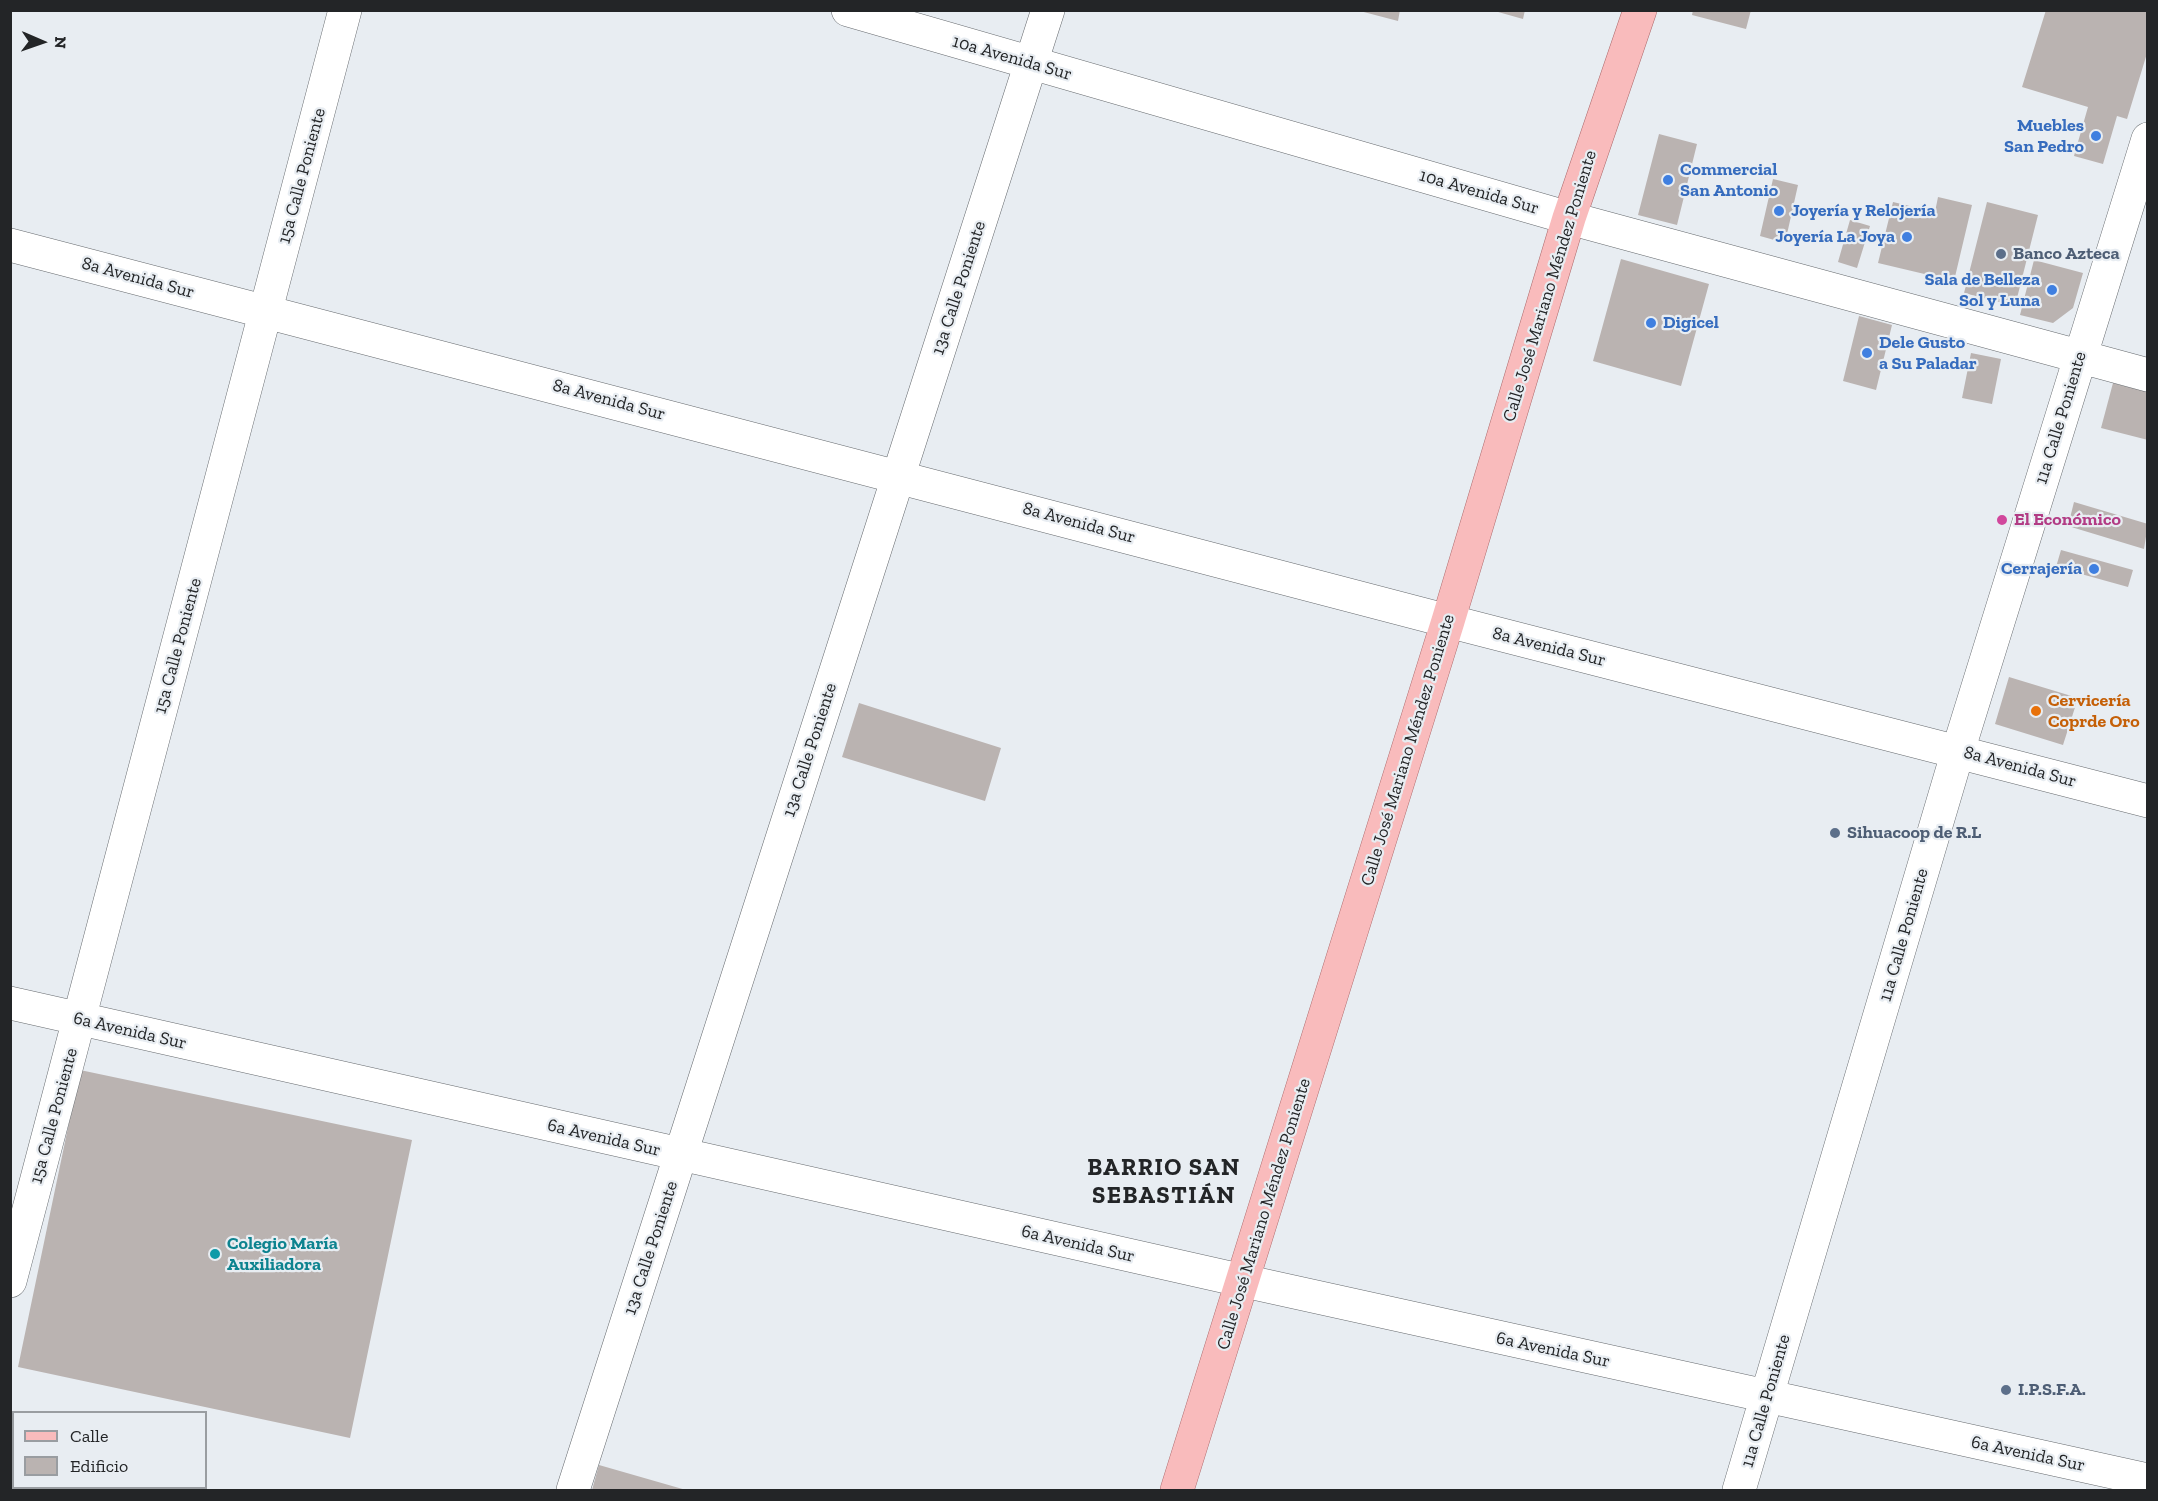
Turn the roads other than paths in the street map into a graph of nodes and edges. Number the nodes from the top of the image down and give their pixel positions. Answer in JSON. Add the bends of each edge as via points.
{"nodes":[{"id":1,"x":345,"y":10,"type":"edge"},
{"id":2,"x":848,"y":10,"type":"edge"},
{"id":3,"x":1048,"y":10,"type":"edge"},
{"id":4,"x":1640,"y":10,"type":"edge"},
{"id":5,"x":1031,"y":63,"type":"junction"},
{"id":6,"x":2148,"y":139,"type":"edge"},
{"id":7,"x":1569,"y":218,"type":"junction"},
{"id":8,"x":10,"y":245,"type":"edge"},
{"id":9,"x":266,"y":311,"type":"junction"},
{"id":10,"x":2080,"y":357,"type":"junction"},
{"id":11,"x":2148,"y":375,"type":"edge"},
{"id":12,"x":898,"y":475,"type":"junction"},
{"id":13,"x":1448,"y":621,"type":"junction"},
{"id":14,"x":1958,"y":751,"type":"junction"},
{"id":15,"x":2148,"y":801,"type":"edge"},
{"id":16,"x":10,"y":1003,"type":"edge"},
{"id":17,"x":80,"y":1019,"type":"junction"},
{"id":18,"x":681,"y":1155,"type":"junction"},
{"id":19,"x":10,"y":1281,"type":"edge"},
{"id":20,"x":1244,"y":1281,"type":"junction"},
{"id":21,"x":1767,"y":1397,"type":"junction"},
{"id":22,"x":2148,"y":1480,"type":"edge"},
{"id":23,"x":573,"y":1491,"type":"edge"},
{"id":24,"x":1177,"y":1491,"type":"edge"},
{"id":25,"x":1739,"y":1491,"type":"edge"}],
"edges":[{"from":1,"to":9,"type":"street","name":"15a Calle Poniente"},
{"from":2,"to":5,"type":"street","name":"10a Avenida Sur"},
{"from":3,"to":5,"type":"street","name":"13a Calle Poniente"},
{"from":4,"to":7,"type":"main road","name":"Calle José Mariano Méndez Poniente"},
{"from":5,"to":7,"type":"street","name":"10a Avenida Sur"},
{"from":5,"to":12,"type":"street","name":"13a Calle Poniente"},
{"from":6,"to":10,"type":"street","name":"11a Calle Poniente"},
{"from":7,"to":10,"type":"street","name":"10a Avenida Sur"},
{"from":7,"to":13,"type":"main road","name":"Calle José Mariano Méndez Poniente"},
{"from":8,"to":9,"type":"street","name":"8a Avenida Sur"},
{"from":9,"to":12,"type":"street","name":"8a Avenida Sur"},
{"from":9,"to":17,"type":"street","name":"15a Calle Poniente"},
{"from":10,"to":11,"type":"street","name":"10a Avenida Sur"},
{"from":10,"to":14,"type":"street","name":"11a Calle Poniente"},
{"from":12,"to":13,"type":"street","name":"8a Avenida Sur"},
{"from":12,"to":18,"type":"street","name":"13a Calle Poniente"},
{"from":13,"to":14,"type":"street","name":"8a Avenida Sur"},
{"from":13,"to":20,"type":"main road","name":"Calle José Mariano Méndez Poniente"},
{"from":14,"to":15,"type":"street","name":"8a Avenida Sur"},
{"from":14,"to":21,"type":"street","name":"11a Calle Poniente"},
{"from":16,"to":17,"type":"street","name":"6a Avenida Sur"},
{"from":17,"to":18,"type":"street","name":"6a Avenida Sur"},
{"from":17,"to":19,"type":"street","name":"15a Calle Poniente"},
{"from":18,"to":20,"type":"street","name":"6a Avenida Sur"},
{"from":18,"to":23,"type":"street","name":"13a Calle Poniente"},
{"from":20,"to":21,"type":"street","name":"6a Avenida Sur"},
{"from":20,"to":24,"type":"main road","name":"Calle José Mariano Méndez Poniente"},
{"from":21,"to":22,"type":"street","name":"6a Avenida Sur"},
{"from":21,"to":25,"type":"street","name":"11a Calle Poniente"}]}
